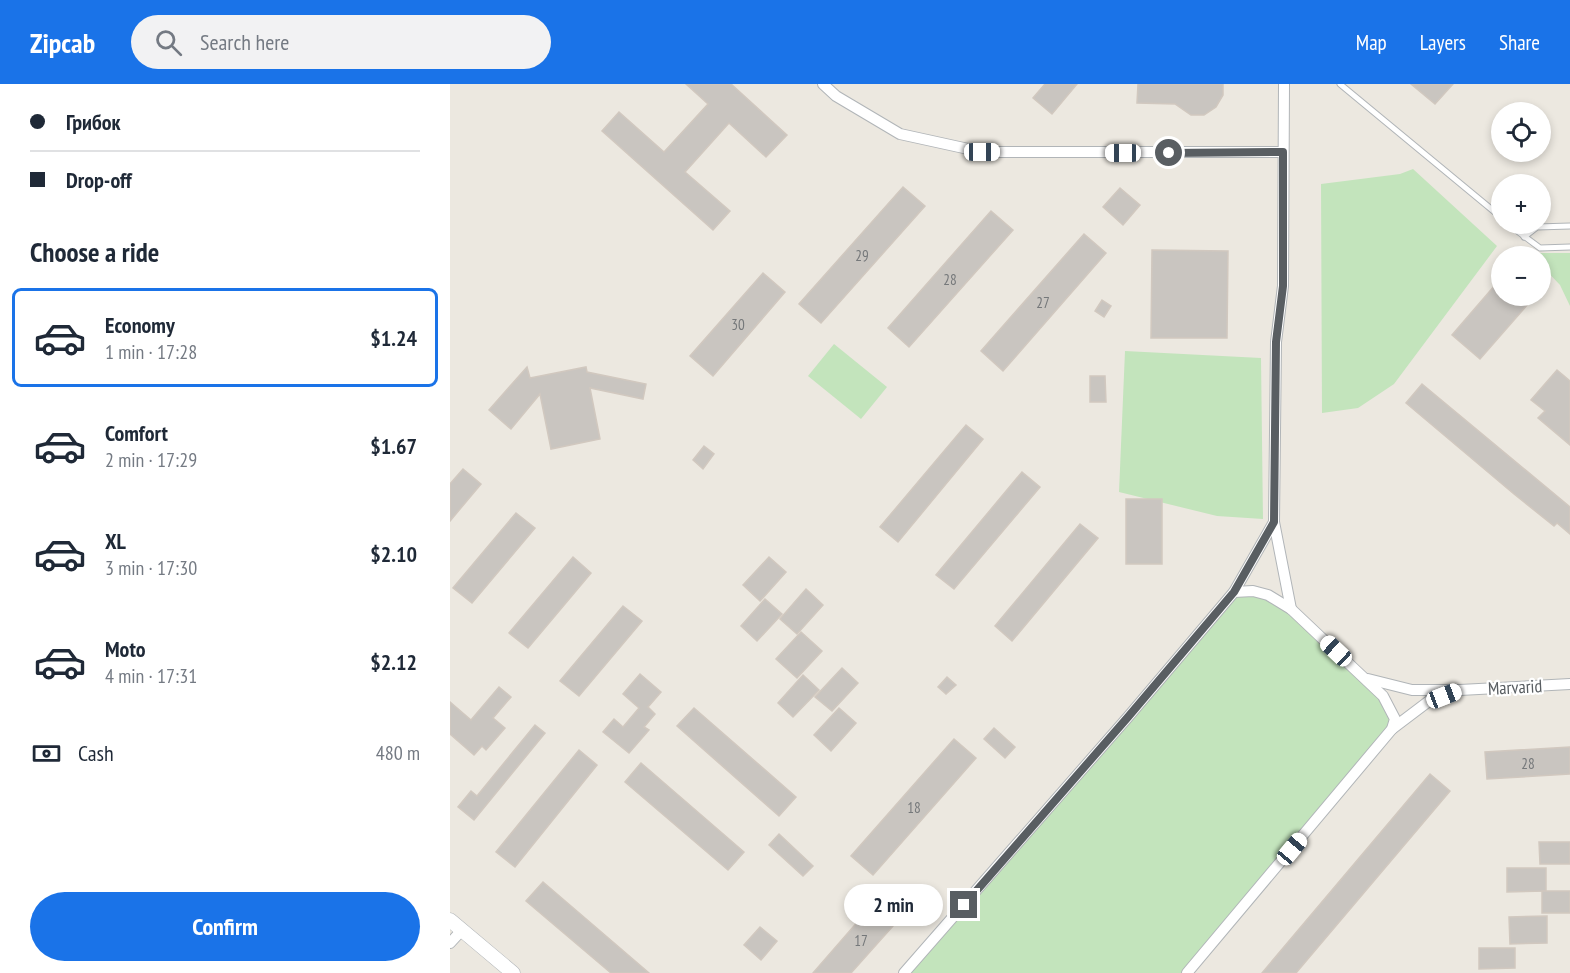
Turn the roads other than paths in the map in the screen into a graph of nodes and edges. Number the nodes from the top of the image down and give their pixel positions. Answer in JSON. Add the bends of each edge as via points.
{"nodes":[{"id":1,"x":823,"y":84,"type":"edge"},
{"id":2,"x":1284,"y":84,"type":"edge"},
{"id":3,"x":1340,"y":84,"type":"edge"},
{"id":4,"x":1283,"y":152,"type":"junction"},
{"id":5,"x":1491,"y":209,"type":"edge"},
{"id":6,"x":1570,"y":226,"type":"edge"},
{"id":7,"x":1520,"y":234,"type":"edge"},
{"id":8,"x":1524,"y":237,"type":"junction"},
{"id":9,"x":1570,"y":247,"type":"edge"},
{"id":10,"x":1274,"y":522,"type":"junction"},
{"id":11,"x":1234,"y":592,"type":"junction"},
{"id":12,"x":1292,"y":609,"type":"junction"},
{"id":13,"x":1366,"y":678,"type":"junction"},
{"id":14,"x":1570,"y":684,"type":"edge"},
{"id":15,"x":1460,"y":690,"type":"junction"},
{"id":16,"x":1392,"y":729,"type":"junction"},
{"id":17,"x":450,"y":920,"type":"edge"},
{"id":18,"x":462,"y":930,"type":"junction"},
{"id":19,"x":450,"y":943,"type":"edge"},
{"id":20,"x":513,"y":973,"type":"edge"},
{"id":21,"x":904,"y":973,"type":"edge"},
{"id":22,"x":1187,"y":973,"type":"edge"}],
"edges":[{"from":1,"to":4,"type":"street","via":[[900,134],[982,152]]},
{"from":2,"to":4,"type":"street"},
{"from":3,"to":5,"type":"lane"},
{"from":4,"to":10,"type":"street","via":[[1283,286],[1276,342]]},
{"from":6,"to":8,"type":"lane","via":[[1537,228]]},
{"from":7,"to":8,"type":"lane"},
{"from":8,"to":9,"type":"lane","via":[[1540,248]]},
{"from":10,"to":11,"type":"street"},
{"from":10,"to":12,"type":"street"},
{"from":11,"to":12,"type":"street","via":[[1268,595]]},
{"from":11,"to":21,"type":"street"},
{"from":12,"to":13,"type":"street"},
{"from":13,"to":15,"type":"street","via":[[1412,690]]},
{"from":13,"to":16,"type":"street","via":[[1391,709],[1395,719]]},
{"from":14,"to":15,"type":"street","name":"Marvarid"},
{"from":15,"to":16,"type":"street","via":[[1429,702]]},
{"from":16,"to":22,"type":"street"},
{"from":17,"to":18,"type":"street"},
{"from":18,"to":19,"type":"street"},
{"from":18,"to":20,"type":"street"}]}
